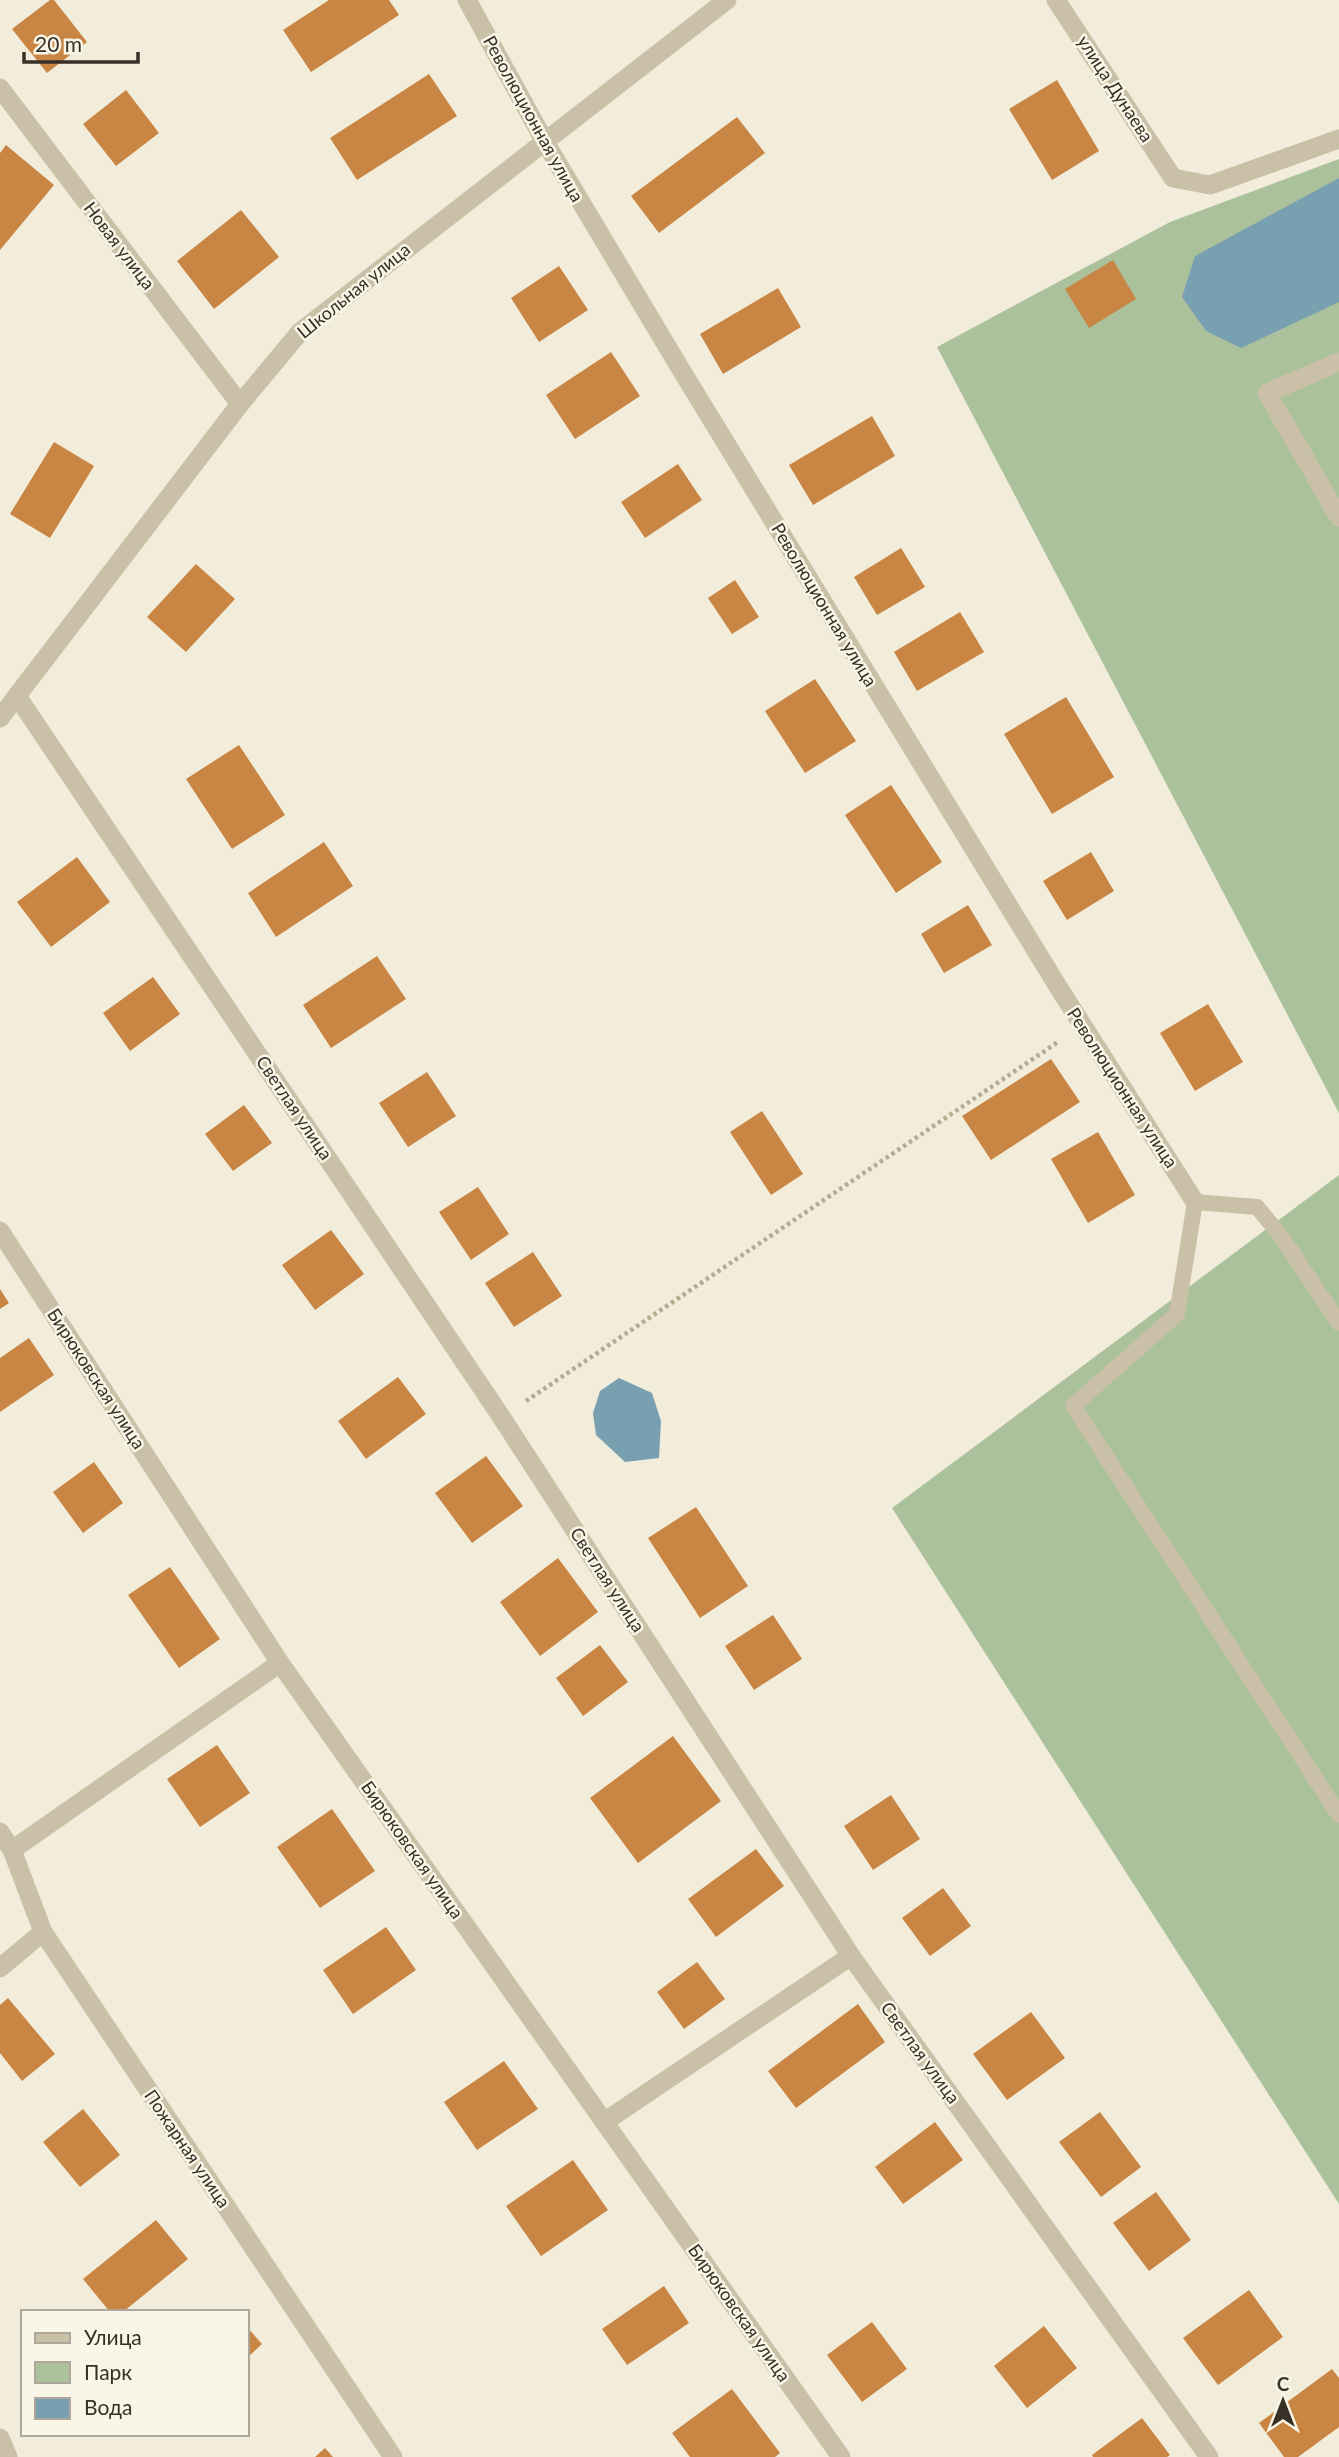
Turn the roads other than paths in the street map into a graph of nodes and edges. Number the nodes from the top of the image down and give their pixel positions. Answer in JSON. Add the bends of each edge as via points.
{"nodes":[{"id":1,"x":467,"y":0,"type":"edge"},
{"id":2,"x":727,"y":0,"type":"edge"},
{"id":3,"x":1056,"y":0,"type":"edge"},
{"id":4,"x":0,"y":88,"type":"edge"},
{"id":5,"x":1339,"y":139,"type":"edge"},
{"id":6,"x":545,"y":142,"type":"junction"},
{"id":7,"x":1339,"y":362,"type":"edge"},
{"id":8,"x":240,"y":404,"type":"junction"},
{"id":9,"x":1339,"y":517,"type":"edge"},
{"id":10,"x":17,"y":696,"type":"junction"},
{"id":11,"x":0,"y":718,"type":"edge"},
{"id":12,"x":1195,"y":1202,"type":"junction"},
{"id":13,"x":0,"y":1231,"type":"edge"},
{"id":14,"x":1339,"y":1323,"type":"edge"},
{"id":15,"x":280,"y":1663,"type":"junction"},
{"id":16,"x":1339,"y":1815,"type":"edge"},
{"id":17,"x":0,"y":1832,"type":"edge"},
{"id":18,"x":12,"y":1850,"type":"junction"},
{"id":19,"x":43,"y":1932,"type":"junction"},
{"id":20,"x":851,"y":1956,"type":"junction"},
{"id":21,"x":0,"y":1968,"type":"edge"},
{"id":22,"x":604,"y":2122,"type":"junction"},
{"id":23,"x":0,"y":2438,"type":"edge"},
{"id":24,"x":8,"y":2457,"type":"edge"},
{"id":25,"x":393,"y":2457,"type":"edge"},
{"id":26,"x":841,"y":2457,"type":"edge"},
{"id":27,"x":1209,"y":2457,"type":"edge"}],
"edges":[{"from":1,"to":6,"type":"street","name":"Революционная улица"},
{"from":2,"to":6,"type":"street","name":"Школьная улица"},
{"from":3,"to":5,"type":"street","name":"улица Дунаева","via":[[1173,178],[1210,185]]},
{"from":4,"to":8,"type":"street","name":"Новая улица"},
{"from":6,"to":8,"type":"street","name":"Школьная улица","via":[[300,332]]},
{"from":6,"to":12,"type":"street","name":"Революционная улица","via":[[1082,1026]]},
{"from":7,"to":9,"type":"street","via":[[1267,393]]},
{"from":8,"to":10,"type":"street","name":"Школьная улица"},
{"from":10,"to":11,"type":"street","name":"Школьная улица"},
{"from":10,"to":20,"type":"street","name":"Светлая улица","via":[[502,1418]]},
{"from":12,"to":14,"type":"lane","via":[[1257,1207]]},
{"from":12,"to":16,"type":"lane","via":[[1177,1314],[1073,1406]]},
{"from":13,"to":15,"type":"street","name":"Бирюковская улица"},
{"from":15,"to":18,"type":"street"},
{"from":15,"to":22,"type":"street","name":"Бирюковская улица"},
{"from":17,"to":18,"type":"street","name":"Пожарная улица"},
{"from":18,"to":19,"type":"street","name":"Пожарная улица"},
{"from":19,"to":21,"type":"street"},
{"from":19,"to":25,"type":"street","name":"Пожарная улица"},
{"from":20,"to":22,"type":"street"},
{"from":20,"to":27,"type":"street","name":"Светлая улица"},
{"from":22,"to":26,"type":"street","name":"Бирюковская улица"},
{"from":23,"to":24,"type":"street"}]}
